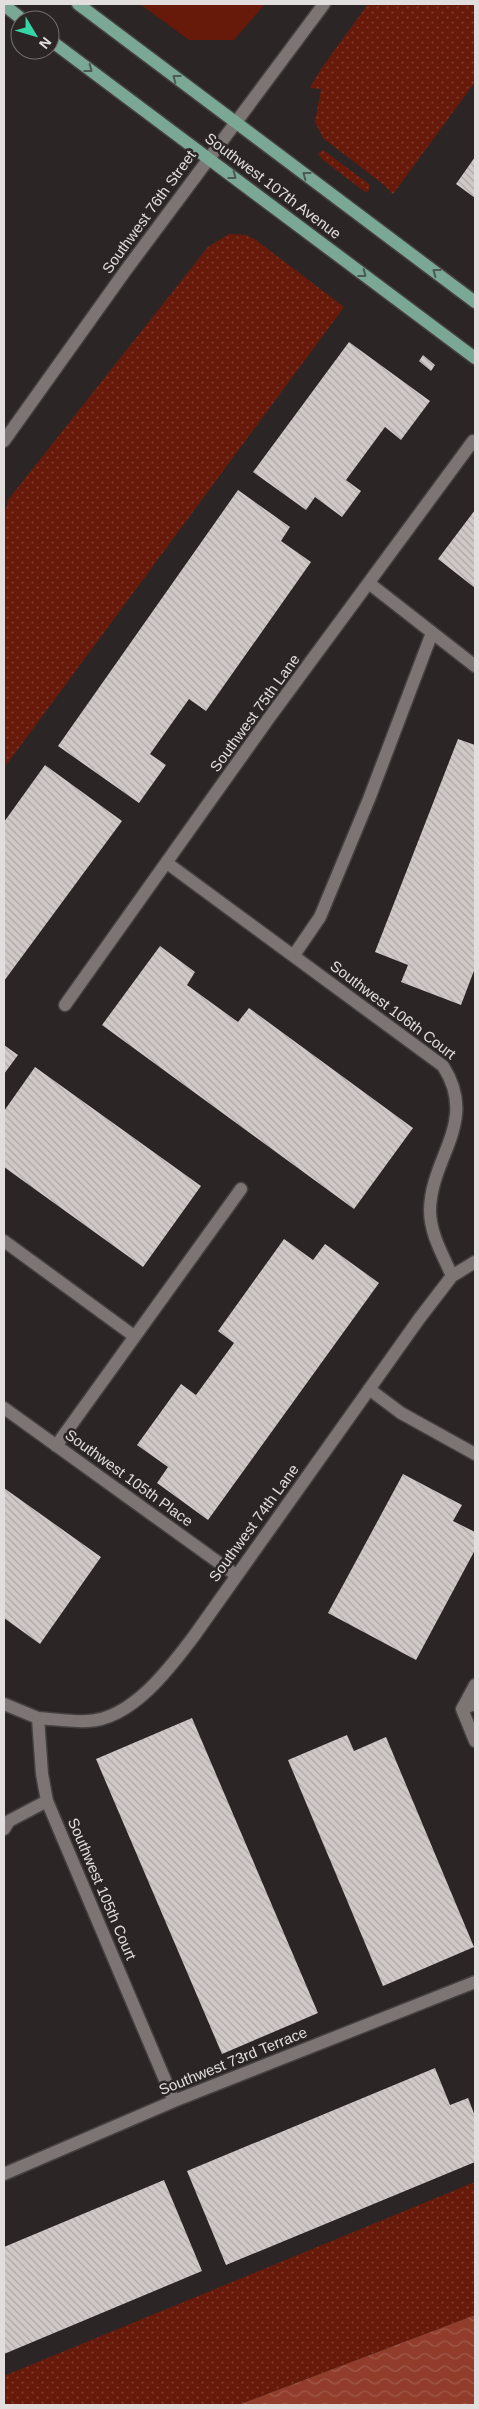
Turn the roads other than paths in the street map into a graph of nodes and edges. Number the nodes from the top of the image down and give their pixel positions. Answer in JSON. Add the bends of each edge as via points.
{"nodes":[{"id":1,"x":78,"y":4,"type":"edge"},
{"id":2,"x":324,"y":4,"type":"edge"},
{"id":3,"x":60,"y":47,"type":"edge"},
{"id":4,"x":235,"y":123,"type":"junction"},
{"id":5,"x":209,"y":158,"type":"junction"},
{"id":6,"x":475,"y":302,"type":"edge"},
{"id":7,"x":475,"y":358,"type":"edge"},
{"id":8,"x":4,"y":441,"type":"edge"},
{"id":9,"x":473,"y":441,"type":"dead end"},
{"id":10,"x":370,"y":584,"type":"junction"},
{"id":11,"x":432,"y":633,"type":"junction"},
{"id":12,"x":475,"y":666,"type":"edge"},
{"id":13,"x":167,"y":863,"type":"junction"},
{"id":14,"x":294,"y":955,"type":"junction"},
{"id":15,"x":65,"y":1005,"type":"dead end"},
{"id":16,"x":240,"y":1189,"type":"dead end"},
{"id":17,"x":4,"y":1241,"type":"edge"},
{"id":18,"x":475,"y":1262,"type":"edge"},
{"id":19,"x":452,"y":1276,"type":"junction"},
{"id":20,"x":134,"y":1336,"type":"junction"},
{"id":21,"x":369,"y":1389,"type":"junction"},
{"id":22,"x":4,"y":1408,"type":"edge"},
{"id":23,"x":56,"y":1446,"type":"junction"},
{"id":24,"x":475,"y":1454,"type":"edge"},
{"id":25,"x":236,"y":1575,"type":"junction"},
{"id":26,"x":475,"y":1685,"type":"edge"},
{"id":27,"x":4,"y":1704,"type":"edge"},
{"id":28,"x":475,"y":1704,"type":"edge"},
{"id":29,"x":462,"y":1710,"type":"junction"},
{"id":30,"x":38,"y":1718,"type":"junction"},
{"id":31,"x":475,"y":1741,"type":"edge"},
{"id":32,"x":47,"y":1801,"type":"junction"},
{"id":33,"x":4,"y":1829,"type":"edge"},
{"id":34,"x":475,"y":1982,"type":"edge"},
{"id":35,"x":174,"y":2101,"type":"junction"},
{"id":36,"x":4,"y":2174,"type":"edge"}],
"edges":[{"from":4,"to":1,"type":"main road","name":"Southwest 107th Avenue","one_way":true},
{"from":2,"to":4,"type":"street","name":"Southwest 76th Street"},
{"from":3,"to":5,"type":"main road","name":"Southwest 107th Avenue","one_way":true},
{"from":4,"to":5,"type":"street","name":"Southwest 76th Street"},
{"from":6,"to":4,"type":"main road","name":"Southwest 107th Avenue","one_way":true},
{"from":5,"to":7,"type":"main road","name":"Southwest 107th Avenue","one_way":true},
{"from":5,"to":8,"type":"street","name":"Southwest 76th Street"},
{"from":9,"to":10,"type":"street","name":"Southwest 75th Lane"},
{"from":10,"to":11,"type":"street"},
{"from":10,"to":13,"type":"street","name":"Southwest 75th Lane","via":[[269,718]]},
{"from":11,"to":12,"type":"street"},
{"from":11,"to":14,"type":"street","via":[[323,909],[312,932]]},
{"from":13,"to":14,"type":"street","name":"Southwest 106th Court"},
{"from":13,"to":15,"type":"street","name":"Southwest 75th Lane"},
{"from":14,"to":19,"type":"street","name":"Southwest 106th Court","via":[[443,1066],[461,1088],[465,1104],[462,1132],[441,1173],[430,1209],[436,1241]]},
{"from":16,"to":20,"type":"street"},
{"from":17,"to":20,"type":"street"},
{"from":18,"to":19,"type":"street"},
{"from":19,"to":21,"type":"street","name":"Southwest 74th Lane"},
{"from":20,"to":23,"type":"street"},
{"from":21,"to":24,"type":"street","via":[[401,1413]]},
{"from":21,"to":25,"type":"street","name":"Southwest 74th Lane"},
{"from":22,"to":23,"type":"street","name":"Southwest 105th Place"},
{"from":23,"to":25,"type":"street","name":"Southwest 105th Place"},
{"from":25,"to":30,"type":"street","name":"Southwest 74th Lane","via":[[170,1667],[138,1698],[105,1717],[89,1721]]},
{"from":26,"to":29,"type":"street"},
{"from":27,"to":30,"type":"street"},
{"from":28,"to":29,"type":"street"},
{"from":29,"to":31,"type":"street"},
{"from":30,"to":32,"type":"street","name":"Southwest 105th Court"},
{"from":32,"to":33,"type":"street","via":[[9,1821]]},
{"from":32,"to":35,"type":"street","name":"Southwest 105th Court"},
{"from":34,"to":35,"type":"street","name":"Southwest 73rd Terrace"},
{"from":35,"to":36,"type":"street","name":"Southwest 73rd Terrace"}]}
